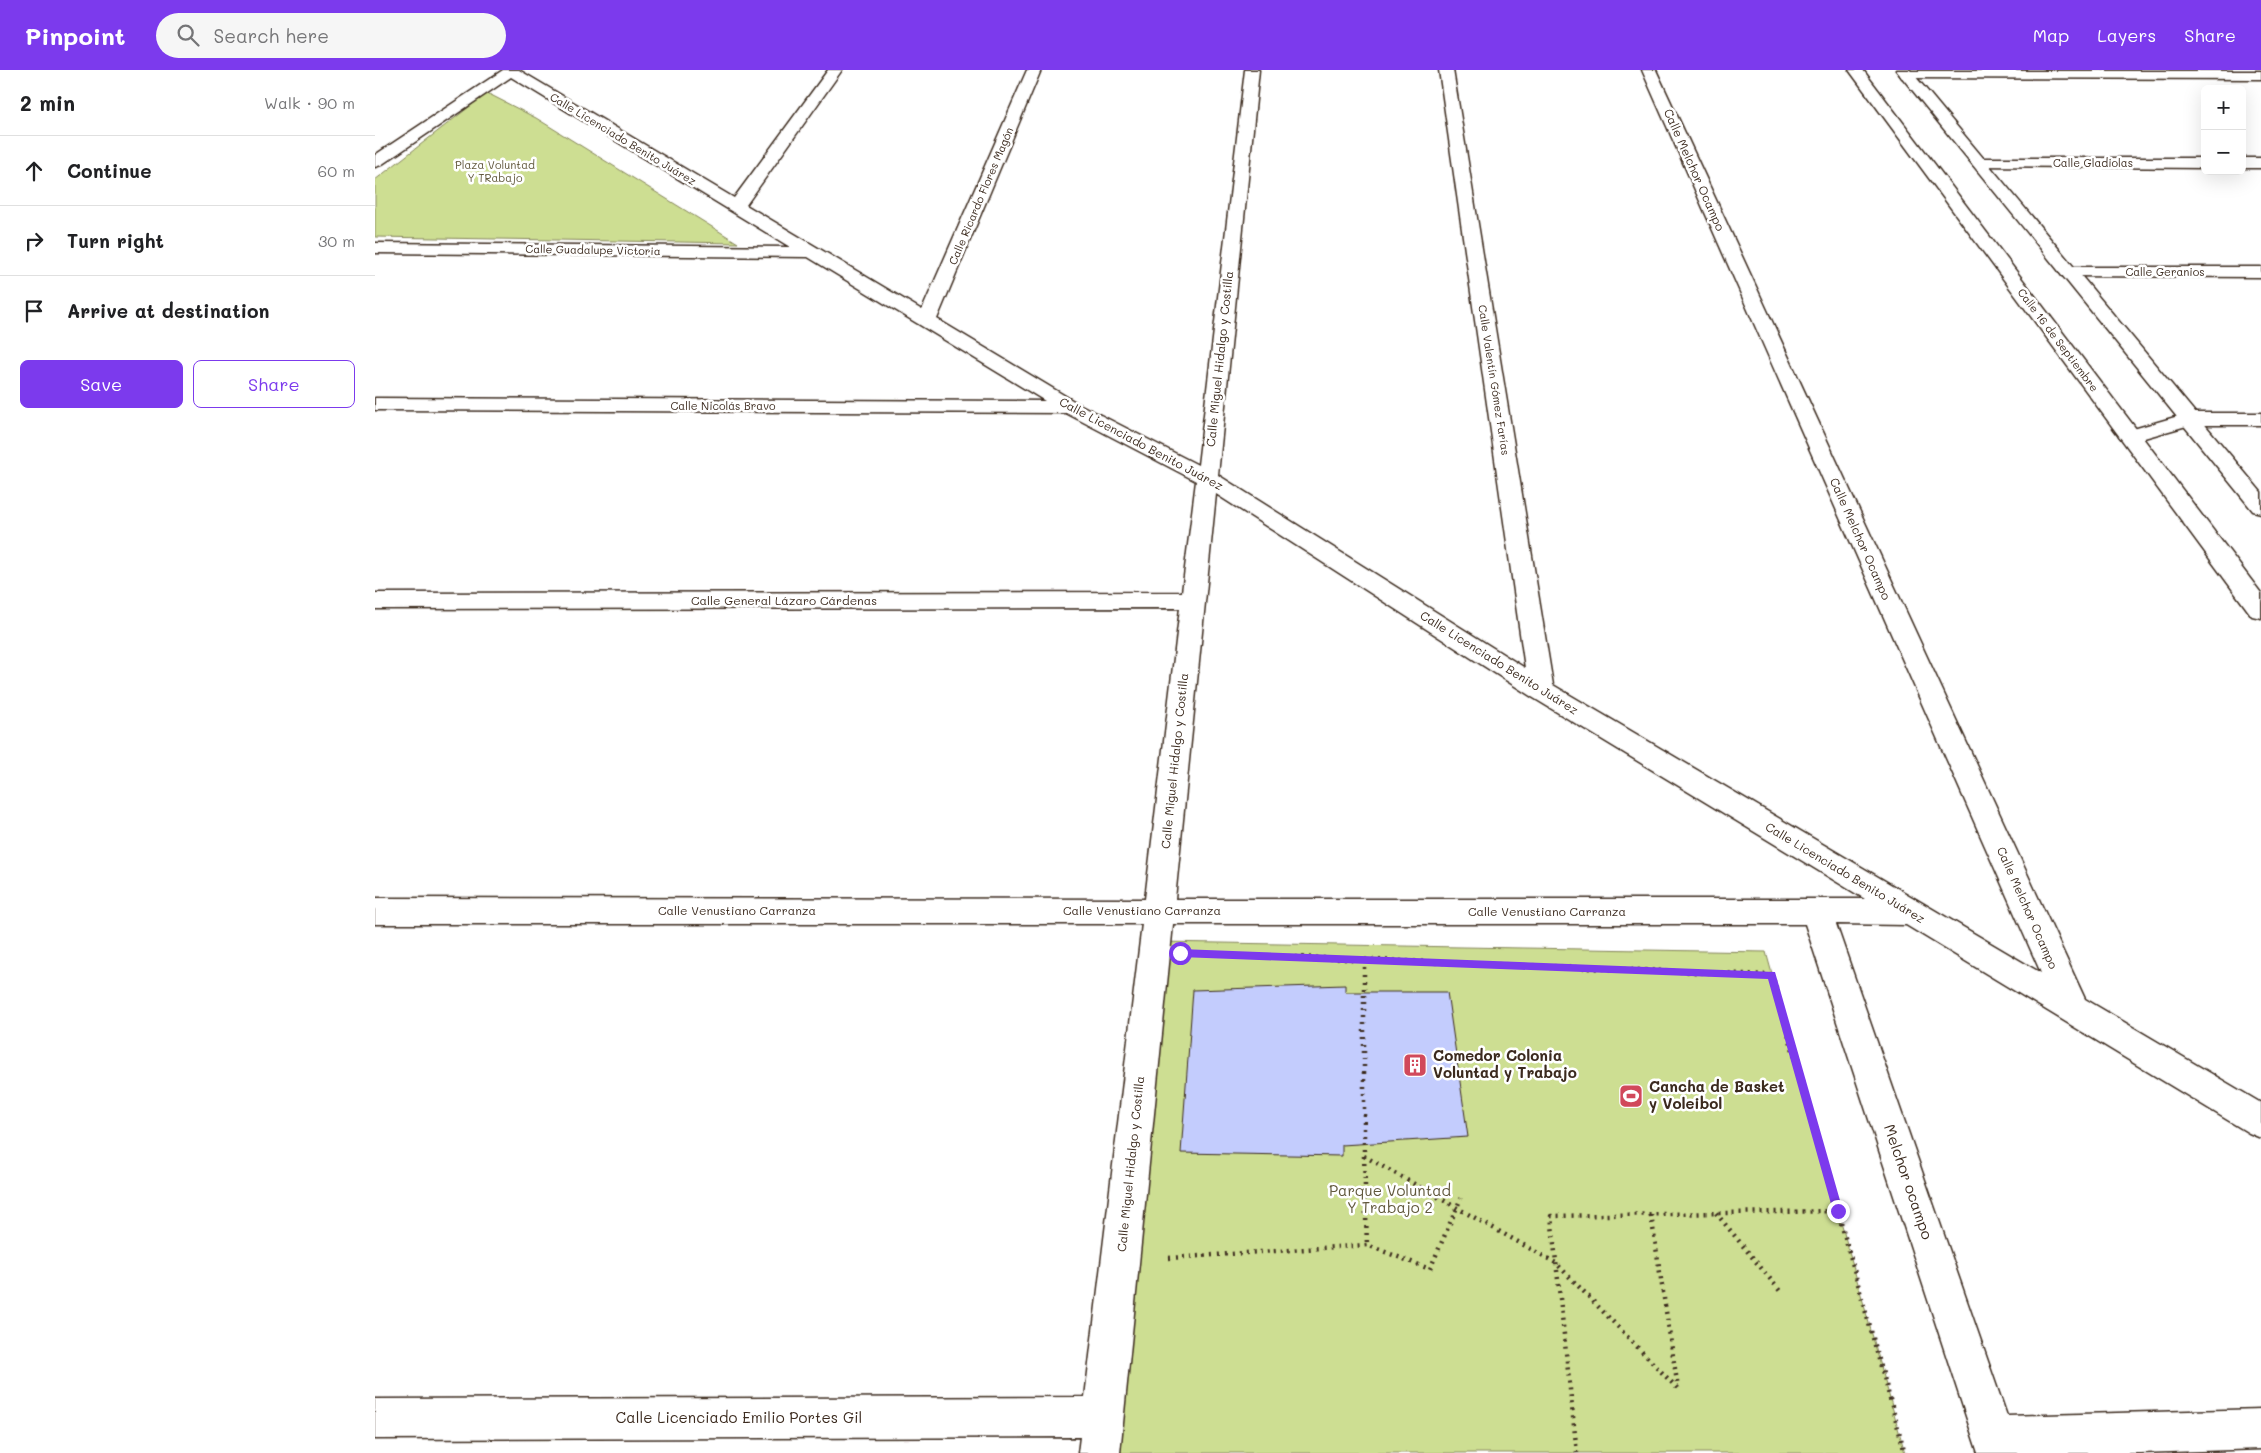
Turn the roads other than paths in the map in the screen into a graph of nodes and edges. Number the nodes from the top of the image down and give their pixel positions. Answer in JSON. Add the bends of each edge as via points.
{"nodes":[{"id":1,"x":835,"y":70,"type":"edge"},
{"id":2,"x":1034,"y":70,"type":"edge"},
{"id":3,"x":1252,"y":70,"type":"edge"},
{"id":4,"x":1446,"y":70,"type":"edge"},
{"id":5,"x":1649,"y":70,"type":"edge"},
{"id":6,"x":1856,"y":70,"type":"edge"},
{"id":7,"x":511,"y":71,"type":"edge"},
{"id":8,"x":1905,"y":73,"type":"edge"},
{"id":9,"x":2261,"y":75,"type":"edge"},
{"id":10,"x":375,"y":162,"type":"edge"},
{"id":11,"x":1980,"y":163,"type":"junction"},
{"id":12,"x":2201,"y":163,"type":"edge"},
{"id":13,"x":2246,"y":163,"type":"edge"},
{"id":14,"x":2261,"y":163,"type":"edge"},
{"id":15,"x":736,"y":207,"type":"junction"},
{"id":16,"x":375,"y":248,"type":"edge"},
{"id":17,"x":811,"y":252,"type":"junction"},
{"id":18,"x":2068,"y":272,"type":"junction"},
{"id":19,"x":2261,"y":272,"type":"edge"},
{"id":20,"x":927,"y":321,"type":"junction"},
{"id":21,"x":375,"y":404,"type":"edge"},
{"id":22,"x":1070,"y":407,"type":"junction"},
{"id":23,"x":2189,"y":419,"type":"junction"},
{"id":24,"x":2261,"y":419,"type":"edge"},
{"id":25,"x":2130,"y":436,"type":"junction"},
{"id":26,"x":1207,"y":478,"type":"junction"},
{"id":27,"x":2261,"y":506,"type":"edge"},
{"id":28,"x":1192,"y":600,"type":"junction"},
{"id":29,"x":375,"y":601,"type":"edge"},
{"id":30,"x":2261,"y":610,"type":"edge"},
{"id":31,"x":1541,"y":690,"type":"junction"},
{"id":32,"x":375,"y":911,"type":"edge"},
{"id":33,"x":1159,"y":911,"type":"junction"},
{"id":34,"x":1816,"y":912,"type":"junction"},
{"id":35,"x":1909,"y":912,"type":"junction"},
{"id":36,"x":2071,"y":1008,"type":"junction"},
{"id":37,"x":2261,"y":1122,"type":"edge"},
{"id":38,"x":375,"y":1419,"type":"edge"},
{"id":39,"x":2261,"y":1429,"type":"edge"},
{"id":40,"x":1101,"y":1435,"type":"edge"},
{"id":41,"x":1997,"y":1445,"type":"edge"}],
"edges":[{"from":1,"to":15,"type":"street"},
{"from":2,"to":20,"type":"street","name":"Calle Ricardo Flores Magón"},
{"from":3,"to":26,"type":"street","name":"Calle Miguel Hidalgo y Costilla"},
{"from":4,"to":31,"type":"street","name":"Calle Valentín Gómez Farías"},
{"from":5,"to":36,"type":"street","name":"Calle Melchor Ocampo"},
{"from":6,"to":25,"type":"street","name":"Calle 16 de Septiembre"},
{"from":7,"to":10,"type":"street"},
{"from":7,"to":15,"type":"street","name":"Calle Licenciado Benito Juárez"},
{"from":8,"to":9,"type":"street"},
{"from":8,"to":11,"type":"street"},
{"from":11,"to":12,"type":"street","name":"Calle Gladiolas"},
{"from":11,"to":18,"type":"street"},
{"from":13,"to":14,"type":"street"},
{"from":15,"to":17,"type":"street","name":"Calle Licenciado Benito Juárez"},
{"from":16,"to":17,"type":"street","name":"Calle Guadalupe Victoria"},
{"from":17,"to":20,"type":"street","name":"Calle Licenciado Benito Juárez"},
{"from":18,"to":19,"type":"street","name":"Calle Geranios"},
{"from":18,"to":23,"type":"street"},
{"from":20,"to":22,"type":"street","name":"Calle Licenciado Benito Juárez"},
{"from":21,"to":22,"type":"street","name":"Calle Nicolás Bravo"},
{"from":22,"to":26,"type":"street","name":"Calle Licenciado Benito Juárez"},
{"from":23,"to":24,"type":"street"},
{"from":23,"to":25,"type":"street"},
{"from":23,"to":27,"type":"street"},
{"from":25,"to":30,"type":"street","name":"Calle 16 de Septiembre"},
{"from":26,"to":28,"type":"street","name":"Calle Miguel Hidalgo y Costilla"},
{"from":26,"to":31,"type":"street","name":"Calle Licenciado Benito Juárez"},
{"from":28,"to":29,"type":"street","name":"Calle General Lázaro Cárdenas"},
{"from":28,"to":33,"type":"street","name":"Calle Miguel Hidalgo y Costilla"},
{"from":31,"to":35,"type":"street","name":"Calle Licenciado Benito Juárez"},
{"from":32,"to":33,"type":"street","name":"Calle Venustiano Carranza"},
{"from":33,"to":34,"type":"street","name":"Calle Venustiano Carranza"},
{"from":33,"to":40,"type":"street","name":"Calle Miguel Hidalgo y Costilla"},
{"from":34,"to":35,"type":"street","name":"Calle Venustiano Carranza"},
{"from":34,"to":41,"type":"street","name":"Melchor ocampo"},
{"from":35,"to":36,"type":"street","name":"Calle Licenciado Benito Juárez"},
{"from":36,"to":37,"type":"street","name":"Calle Licenciado Benito Juárez"},
{"from":38,"to":40,"type":"street","name":"Calle Licenciado Emilio Portes Gil"},
{"from":39,"to":41,"type":"street"}]}
